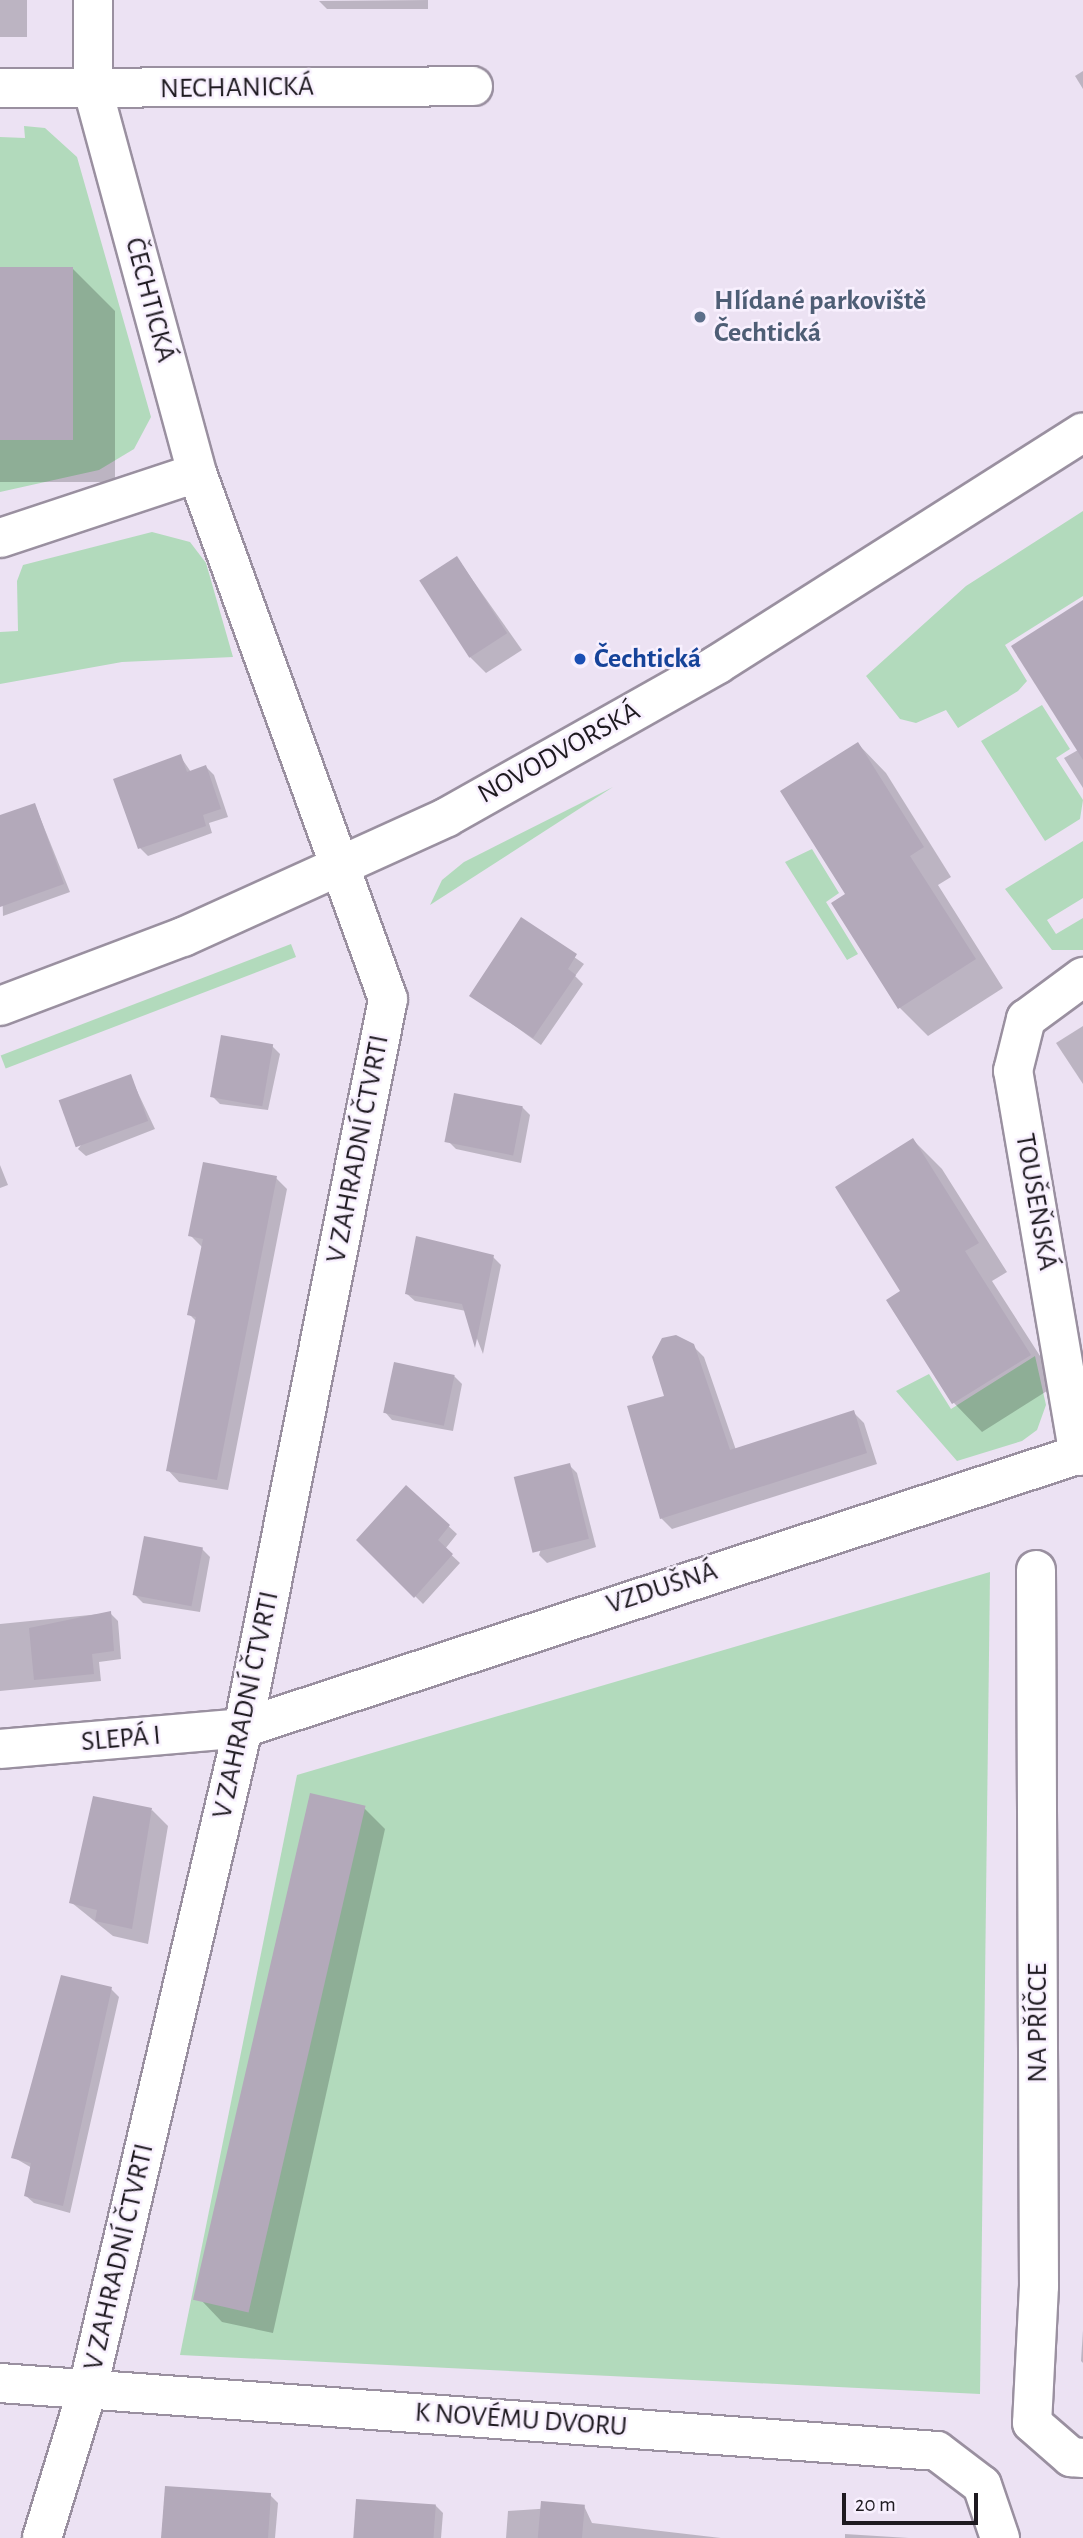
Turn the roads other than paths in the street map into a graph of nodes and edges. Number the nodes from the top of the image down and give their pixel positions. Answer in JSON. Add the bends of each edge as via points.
{"nodes":[{"id":1,"x":93,"y":0,"type":"edge"},
{"id":2,"x":473,"y":86,"type":"dead end"},
{"id":3,"x":0,"y":88,"type":"edge"},
{"id":4,"x":93,"y":90,"type":"junction"},
{"id":5,"x":1083,"y":432,"type":"edge"},
{"id":6,"x":197,"y":473,"type":"junction"},
{"id":7,"x":0,"y":538,"type":"edge"},
{"id":8,"x":341,"y":869,"type":"junction"},
{"id":9,"x":1083,"y":977,"type":"edge"},
{"id":10,"x":0,"y":1006,"type":"edge"},
{"id":11,"x":1081,"y":1454,"type":"edge"},
{"id":12,"x":1036,"y":1570,"type":"dead end"},
{"id":13,"x":243,"y":1728,"type":"junction"},
{"id":14,"x":0,"y":1749,"type":"edge"},
{"id":15,"x":0,"y":2383,"type":"edge"},
{"id":16,"x":88,"y":2388,"type":"junction"},
{"id":17,"x":1077,"y":2457,"type":"edge"},
{"id":18,"x":1001,"y":2533,"type":"edge"},
{"id":19,"x":42,"y":2538,"type":"edge"}],
"edges":[{"from":1,"to":4,"type":"street","name":"ČECHTICKÁ"},
{"from":2,"to":4,"type":"street","name":"NECHANICKÁ"},
{"from":3,"to":4,"type":"street","name":"NECHANICKÁ"},
{"from":4,"to":6,"type":"street","name":"ČECHTICKÁ"},
{"from":5,"to":8,"type":"street","name":"NOVODVORSKÁ","via":[[718,664]]},
{"from":6,"to":7,"type":"street"},
{"from":6,"to":8,"type":"street","name":"ČECHTICKÁ"},
{"from":8,"to":10,"type":"street","name":"NOVODVORSKÁ"},
{"from":8,"to":13,"type":"street","name":"V ZAHRADNÍ ČTVRTI","via":[[388,999]]},
{"from":9,"to":11,"type":"street","name":"TOUŠEŇSKÁ","via":[[1026,1019],[1013,1072]]},
{"from":11,"to":13,"type":"street","name":"VZDUŠNÁ","via":[[950,1492]]},
{"from":12,"to":17,"type":"street","name":"NA PŘÍČCE","via":[[1039,2286],[1032,2423]]},
{"from":13,"to":14,"type":"street","name":"SLEPÁ I"},
{"from":13,"to":16,"type":"street","name":"V ZAHRADNÍ ČTVRTI"},
{"from":15,"to":16,"type":"street","name":"K NOVÉMU DVORU"},
{"from":16,"to":18,"type":"street","name":"K NOVÉMU DVORU","via":[[937,2451],[982,2485]]},
{"from":16,"to":19,"type":"street","name":"V ZAHRADNÍ ČTVRTI"}]}
